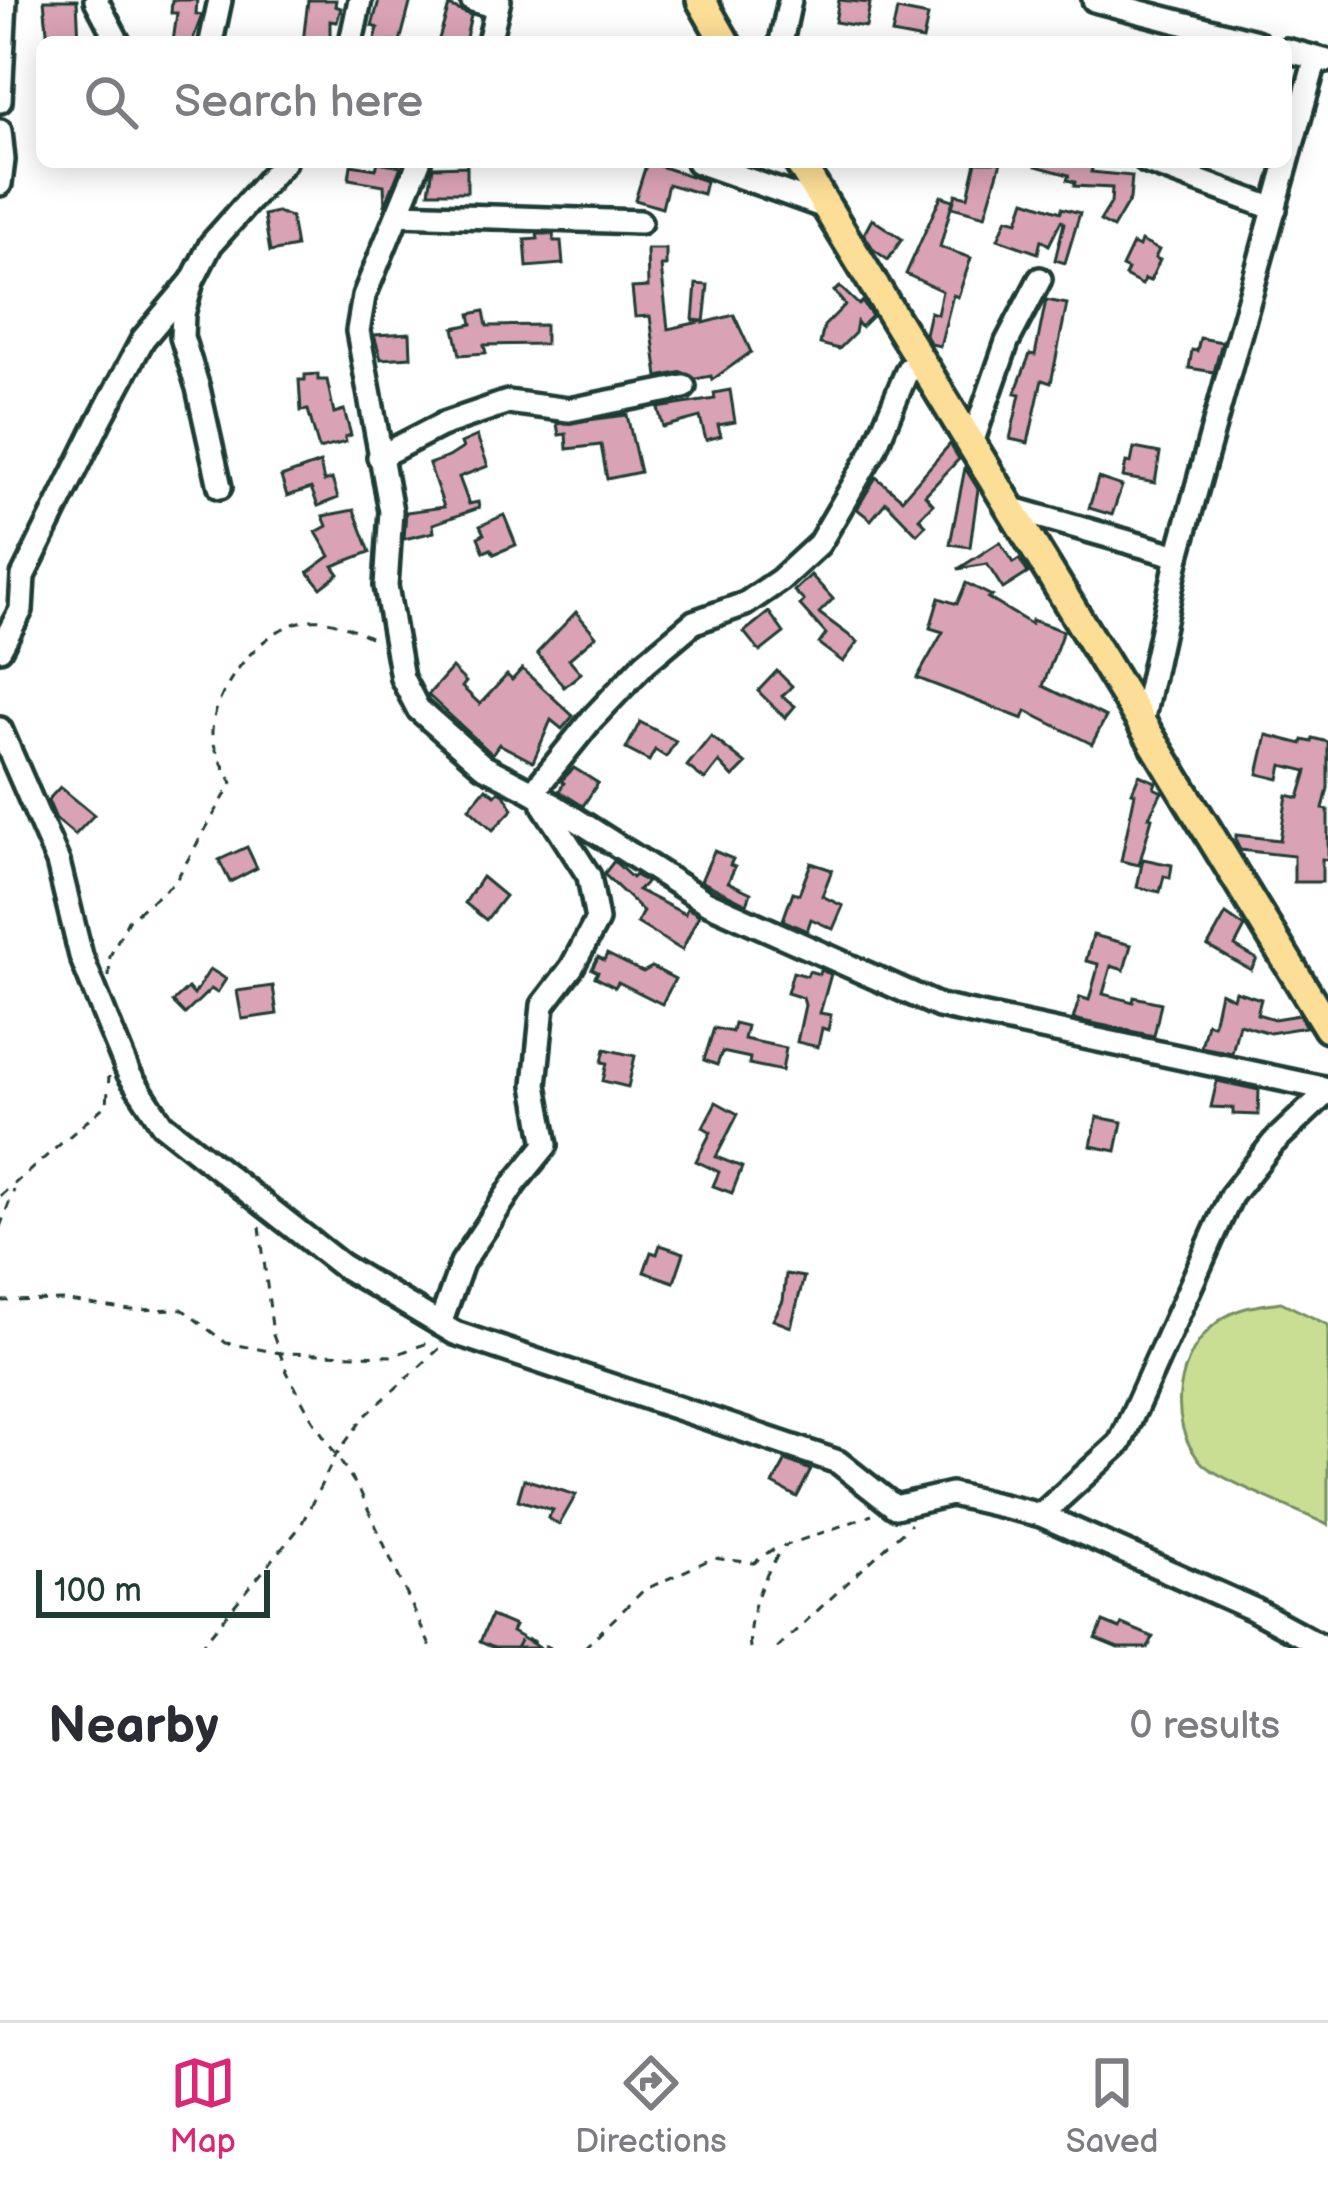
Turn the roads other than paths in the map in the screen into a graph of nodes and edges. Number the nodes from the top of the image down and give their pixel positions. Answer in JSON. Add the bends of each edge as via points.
{"nodes":[{"id":1,"x":4,"y":0,"type":"edge"},
{"id":2,"x":96,"y":0,"type":"edge"},
{"id":3,"x":220,"y":0,"type":"edge"},
{"id":4,"x":360,"y":0,"type":"edge"},
{"id":5,"x":472,"y":0,"type":"edge"},
{"id":6,"x":700,"y":0,"type":"edge"},
{"id":7,"x":790,"y":0,"type":"edge"},
{"id":8,"x":1094,"y":0,"type":"edge"},
{"id":9,"x":498,"y":3,"type":"edge"},
{"id":10,"x":115,"y":36,"type":"edge"},
{"id":11,"x":212,"y":36,"type":"edge"},
{"id":12,"x":353,"y":36,"type":"edge"},
{"id":13,"x":491,"y":36,"type":"edge"},
{"id":14,"x":721,"y":36,"type":"edge"},
{"id":15,"x":782,"y":36,"type":"edge"},
{"id":16,"x":1233,"y":36,"type":"edge"},
{"id":17,"x":1292,"y":52,"type":"edge"},
{"id":18,"x":1322,"y":59,"type":"edge"},
{"id":19,"x":0,"y":101,"type":"edge"},
{"id":20,"x":0,"y":131,"type":"edge"},
{"id":21,"x":1292,"y":155,"type":"edge"},
{"id":22,"x":279,"y":168,"type":"edge"},
{"id":23,"x":417,"y":168,"type":"edge"},
{"id":24,"x":715,"y":168,"type":"edge"},
{"id":25,"x":803,"y":168,"type":"edge"},
{"id":26,"x":1163,"y":168,"type":"edge"},
{"id":27,"x":1288,"y":168,"type":"edge"},
{"id":28,"x":0,"y":184,"type":"edge"},
{"id":29,"x":828,"y":208,"type":"junction"},
{"id":30,"x":1275,"y":209,"type":"junction"},
{"id":31,"x":399,"y":214,"type":"junction"},
{"id":32,"x":640,"y":222,"type":"dead end"},
{"id":33,"x":1040,"y":279,"type":"dead end"},
{"id":34,"x":192,"y":281,"type":"junction"},
{"id":35,"x":921,"y":358,"type":"junction"},
{"id":36,"x":685,"y":387,"type":"dead end"},
{"id":37,"x":972,"y":443,"type":"junction"},
{"id":38,"x":379,"y":457,"type":"junction"},
{"id":39,"x":220,"y":488,"type":"dead end"},
{"id":40,"x":1010,"y":508,"type":"junction"},
{"id":41,"x":1178,"y":556,"type":"junction"},
{"id":42,"x":0,"y":649,"type":"edge"},
{"id":43,"x":1142,"y":722,"type":"junction"},
{"id":44,"x":0,"y":729,"type":"edge"},
{"id":45,"x":535,"y":794,"type":"junction"},
{"id":46,"x":1328,"y":1028,"type":"edge"},
{"id":47,"x":1328,"y":1090,"type":"edge"},
{"id":48,"x":448,"y":1329,"type":"junction"},
{"id":49,"x":1041,"y":1515,"type":"junction"},
{"id":50,"x":1325,"y":1648,"type":"edge"}],
"edges":[{"from":1,"to":19,"type":"street"},
{"from":2,"to":10,"type":"street"},
{"from":3,"to":11,"type":"street"},
{"from":4,"to":12,"type":"street"},
{"from":5,"to":9,"type":"street"},
{"from":6,"to":14,"type":"main road"},
{"from":7,"to":15,"type":"street"},
{"from":8,"to":16,"type":"street"},
{"from":9,"to":13,"type":"street"},
{"from":17,"to":18,"type":"street"},
{"from":18,"to":21,"type":"street"},
{"from":20,"to":28,"type":"street"},
{"from":22,"to":34,"type":"street","via":[[211,244]]},
{"from":23,"to":31,"type":"street"},
{"from":24,"to":29,"type":"street"},
{"from":25,"to":29,"type":"main road"},
{"from":26,"to":30,"type":"street"},
{"from":27,"to":30,"type":"street"},
{"from":29,"to":35,"type":"main road"},
{"from":30,"to":41,"type":"street"},
{"from":31,"to":32,"type":"street"},
{"from":31,"to":38,"type":"street","via":[[358,331]]},
{"from":33,"to":37,"type":"street","via":[[1007,342]]},
{"from":34,"to":39,"type":"street","via":[[182,337]]},
{"from":34,"to":42,"type":"street","via":[[142,339],[22,576],[21,610]]},
{"from":35,"to":37,"type":"main road"},
{"from":35,"to":45,"type":"street","via":[[908,369],[874,450],[819,544],[745,604],[694,622],[645,663]]},
{"from":36,"to":38,"type":"street","via":[[569,410],[508,402]]},
{"from":37,"to":40,"type":"main road"},
{"from":38,"to":45,"type":"street","via":[[391,511],[386,586],[402,678],[418,709],[483,766]]},
{"from":40,"to":41,"type":"street"},
{"from":40,"to":43,"type":"main road"},
{"from":41,"to":43,"type":"street"},
{"from":43,"to":46,"type":"main road"},
{"from":44,"to":48,"type":"street","via":[[58,862],[81,956],[129,1074],[162,1124],[341,1265]]},
{"from":45,"to":47,"type":"street","via":[[706,902],[939,1006]]},
{"from":45,"to":48,"type":"street","via":[[589,876],[597,920],[542,1005],[535,1085],[546,1144],[463,1263]]},
{"from":47,"to":49,"type":"street","via":[[1232,1196],[1120,1443]]},
{"from":48,"to":49,"type":"street","via":[[838,1462],[895,1507],[951,1494]]},
{"from":49,"to":50,"type":"street"}]}
